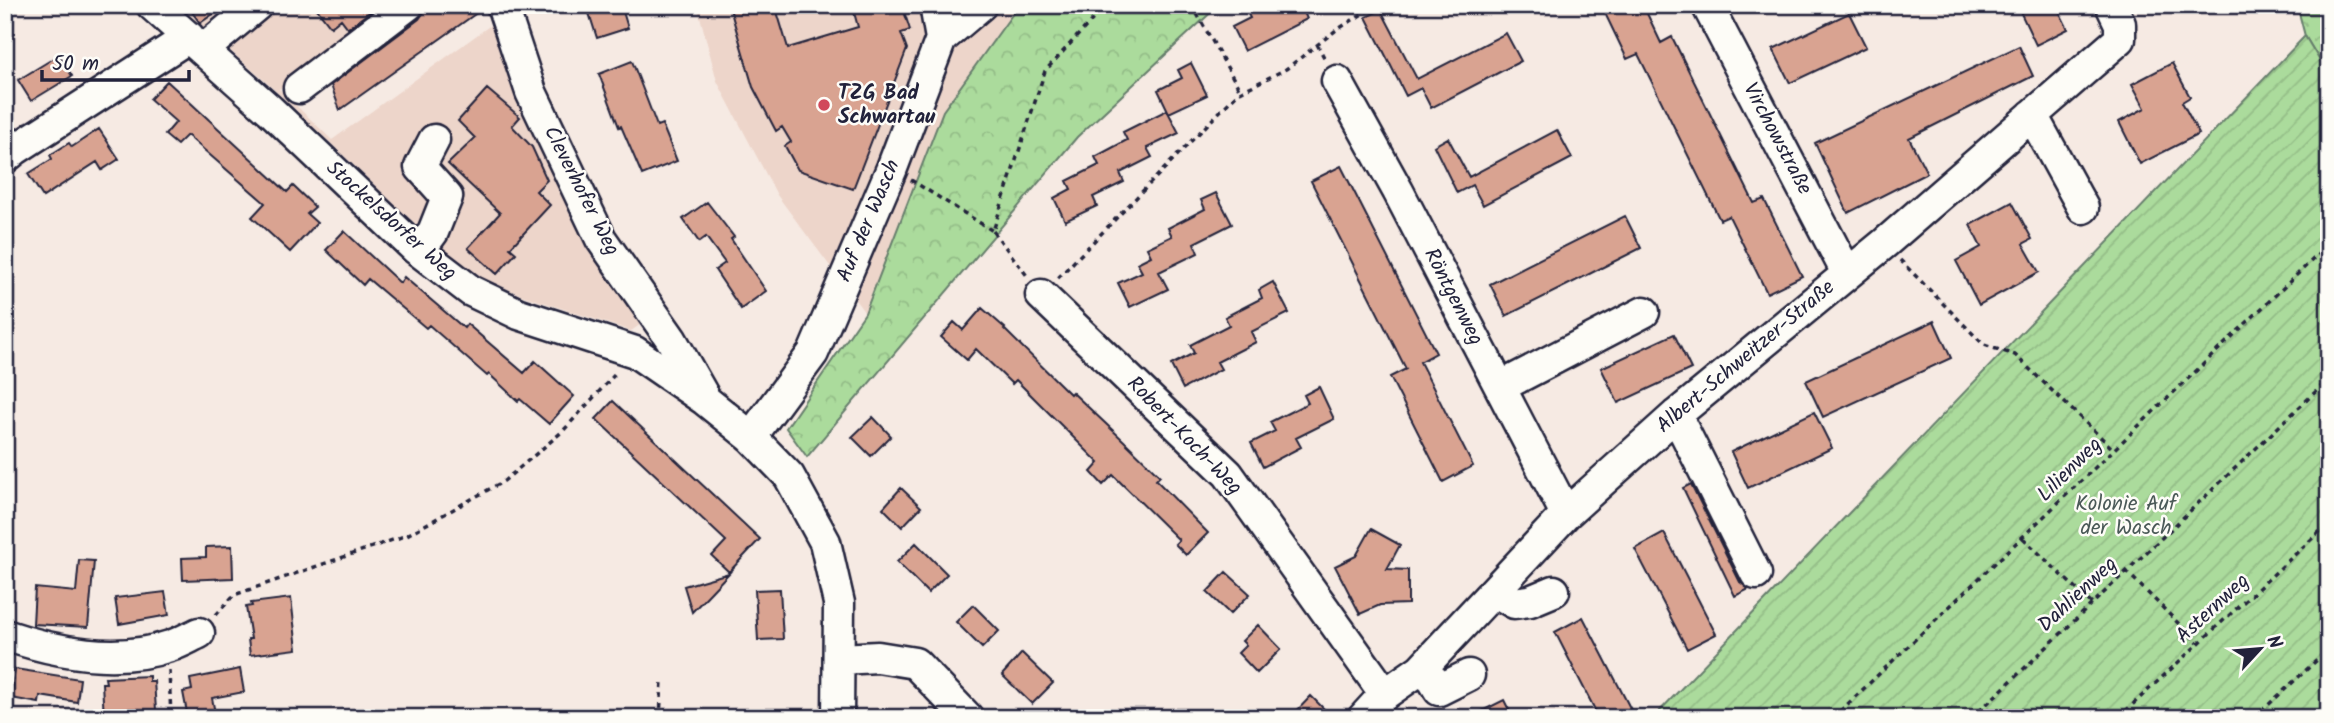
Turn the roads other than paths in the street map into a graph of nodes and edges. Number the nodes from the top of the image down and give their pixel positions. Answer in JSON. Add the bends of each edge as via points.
{"nodes":[{"id":1,"x":152,"y":5,"type":"edge"},
{"id":2,"x":257,"y":5,"type":"edge"},
{"id":3,"x":408,"y":5,"type":"edge"},
{"id":4,"x":502,"y":5,"type":"edge"},
{"id":5,"x":935,"y":5,"type":"edge"},
{"id":6,"x":981,"y":5,"type":"edge"},
{"id":7,"x":1707,"y":5,"type":"edge"},
{"id":8,"x":2111,"y":5,"type":"edge"},
{"id":9,"x":941,"y":39,"type":"junction"},
{"id":10,"x":196,"y":43,"type":"junction"},
{"id":11,"x":1337,"y":81,"type":"dead end"},
{"id":12,"x":299,"y":88,"type":"dead end"},
{"id":13,"x":2032,"y":115,"type":"junction"},
{"id":14,"x":434,"y":140,"type":"dead end"},
{"id":15,"x":5,"y":158,"type":"edge"},
{"id":16,"x":2082,"y":208,"type":"dead end"},
{"id":17,"x":419,"y":251,"type":"junction"},
{"id":18,"x":1847,"y":272,"type":"junction"},
{"id":19,"x":1041,"y":295,"type":"road end"},
{"id":20,"x":1644,"y":312,"type":"dead end"},
{"id":21,"x":1500,"y":387,"type":"junction"},
{"id":22,"x":705,"y":400,"type":"junction"},
{"id":23,"x":1676,"y":415,"type":"junction"},
{"id":24,"x":751,"y":437,"type":"junction"},
{"id":25,"x":1566,"y":514,"type":"junction"},
{"id":26,"x":1756,"y":574,"type":"dead end"},
{"id":27,"x":1494,"y":591,"type":"junction"},
{"id":28,"x":1554,"y":591,"type":"dead end"},
{"id":29,"x":199,"y":633,"type":"road end"},
{"id":30,"x":5,"y":635,"type":"edge"},
{"id":31,"x":840,"y":659,"type":"junction"},
{"id":32,"x":1421,"y":670,"type":"junction"},
{"id":33,"x":1469,"y":675,"type":"dead end"},
{"id":34,"x":1370,"y":711,"type":"edge"},
{"id":35,"x":838,"y":718,"type":"edge"},
{"id":36,"x":968,"y":718,"type":"edge"}],
"edges":[{"from":1,"to":10,"type":"street","name":"Stockelsdorfer Weg"},
{"from":2,"to":10,"type":"street"},
{"from":3,"to":12,"type":"street"},
{"from":4,"to":22,"type":"street","name":"Cleverhofer Weg","via":[[531,92],[601,239],[671,339]]},
{"from":5,"to":9,"type":"street"},
{"from":6,"to":9,"type":"street","name":"Auf der Wasch"},
{"from":7,"to":18,"type":"street","name":"Virchowstraße"},
{"from":8,"to":13,"type":"street","name":"Albert-Schweitzer-Straße","via":[[2120,24],[2120,38]]},
{"from":9,"to":24,"type":"street","name":"Auf der Wasch","via":[[813,353]]},
{"from":10,"to":15,"type":"street"},
{"from":10,"to":17,"type":"street","name":"Stockelsdorfer Weg"},
{"from":11,"to":21,"type":"street","name":"Röntgenweg"},
{"from":13,"to":16,"type":"street"},
{"from":13,"to":18,"type":"street","name":"Albert-Schweitzer-Straße"},
{"from":14,"to":17,"type":"street","via":[[420,167],[447,197],[433,232]]},
{"from":17,"to":22,"type":"street","name":"Stockelsdorfer Weg","via":[[471,291],[519,314],[635,352]]},
{"from":18,"to":23,"type":"street","name":"Albert-Schweitzer-Straße"},
{"from":19,"to":34,"type":"street","name":"Robert-Koch-Weg","via":[[1227,474]]},
{"from":20,"to":21,"type":"street"},
{"from":21,"to":25,"type":"street","name":"Röntgenweg"},
{"from":22,"to":24,"type":"street","name":"Stockelsdorfer Weg"},
{"from":23,"to":25,"type":"street","name":"Albert-Schweitzer-Straße"},
{"from":23,"to":26,"type":"street"},
{"from":24,"to":31,"type":"street","name":"Stockelsdorfer Weg","via":[[789,476],[825,542],[839,603]]},
{"from":25,"to":27,"type":"street","name":"Albert-Schweitzer-Straße"},
{"from":27,"to":28,"type":"street","via":[[1514,603]]},
{"from":27,"to":32,"type":"street","name":"Albert-Schweitzer-Straße"},
{"from":29,"to":30,"type":"street","via":[[169,647],[114,656],[33,645]]},
{"from":31,"to":35,"type":"street"},
{"from":31,"to":36,"type":"street","via":[[878,657],[915,663]]},
{"from":32,"to":33,"type":"street","via":[[1439,690]]},
{"from":32,"to":34,"type":"street","name":"Albert-Schweitzer-Straße"}]}
